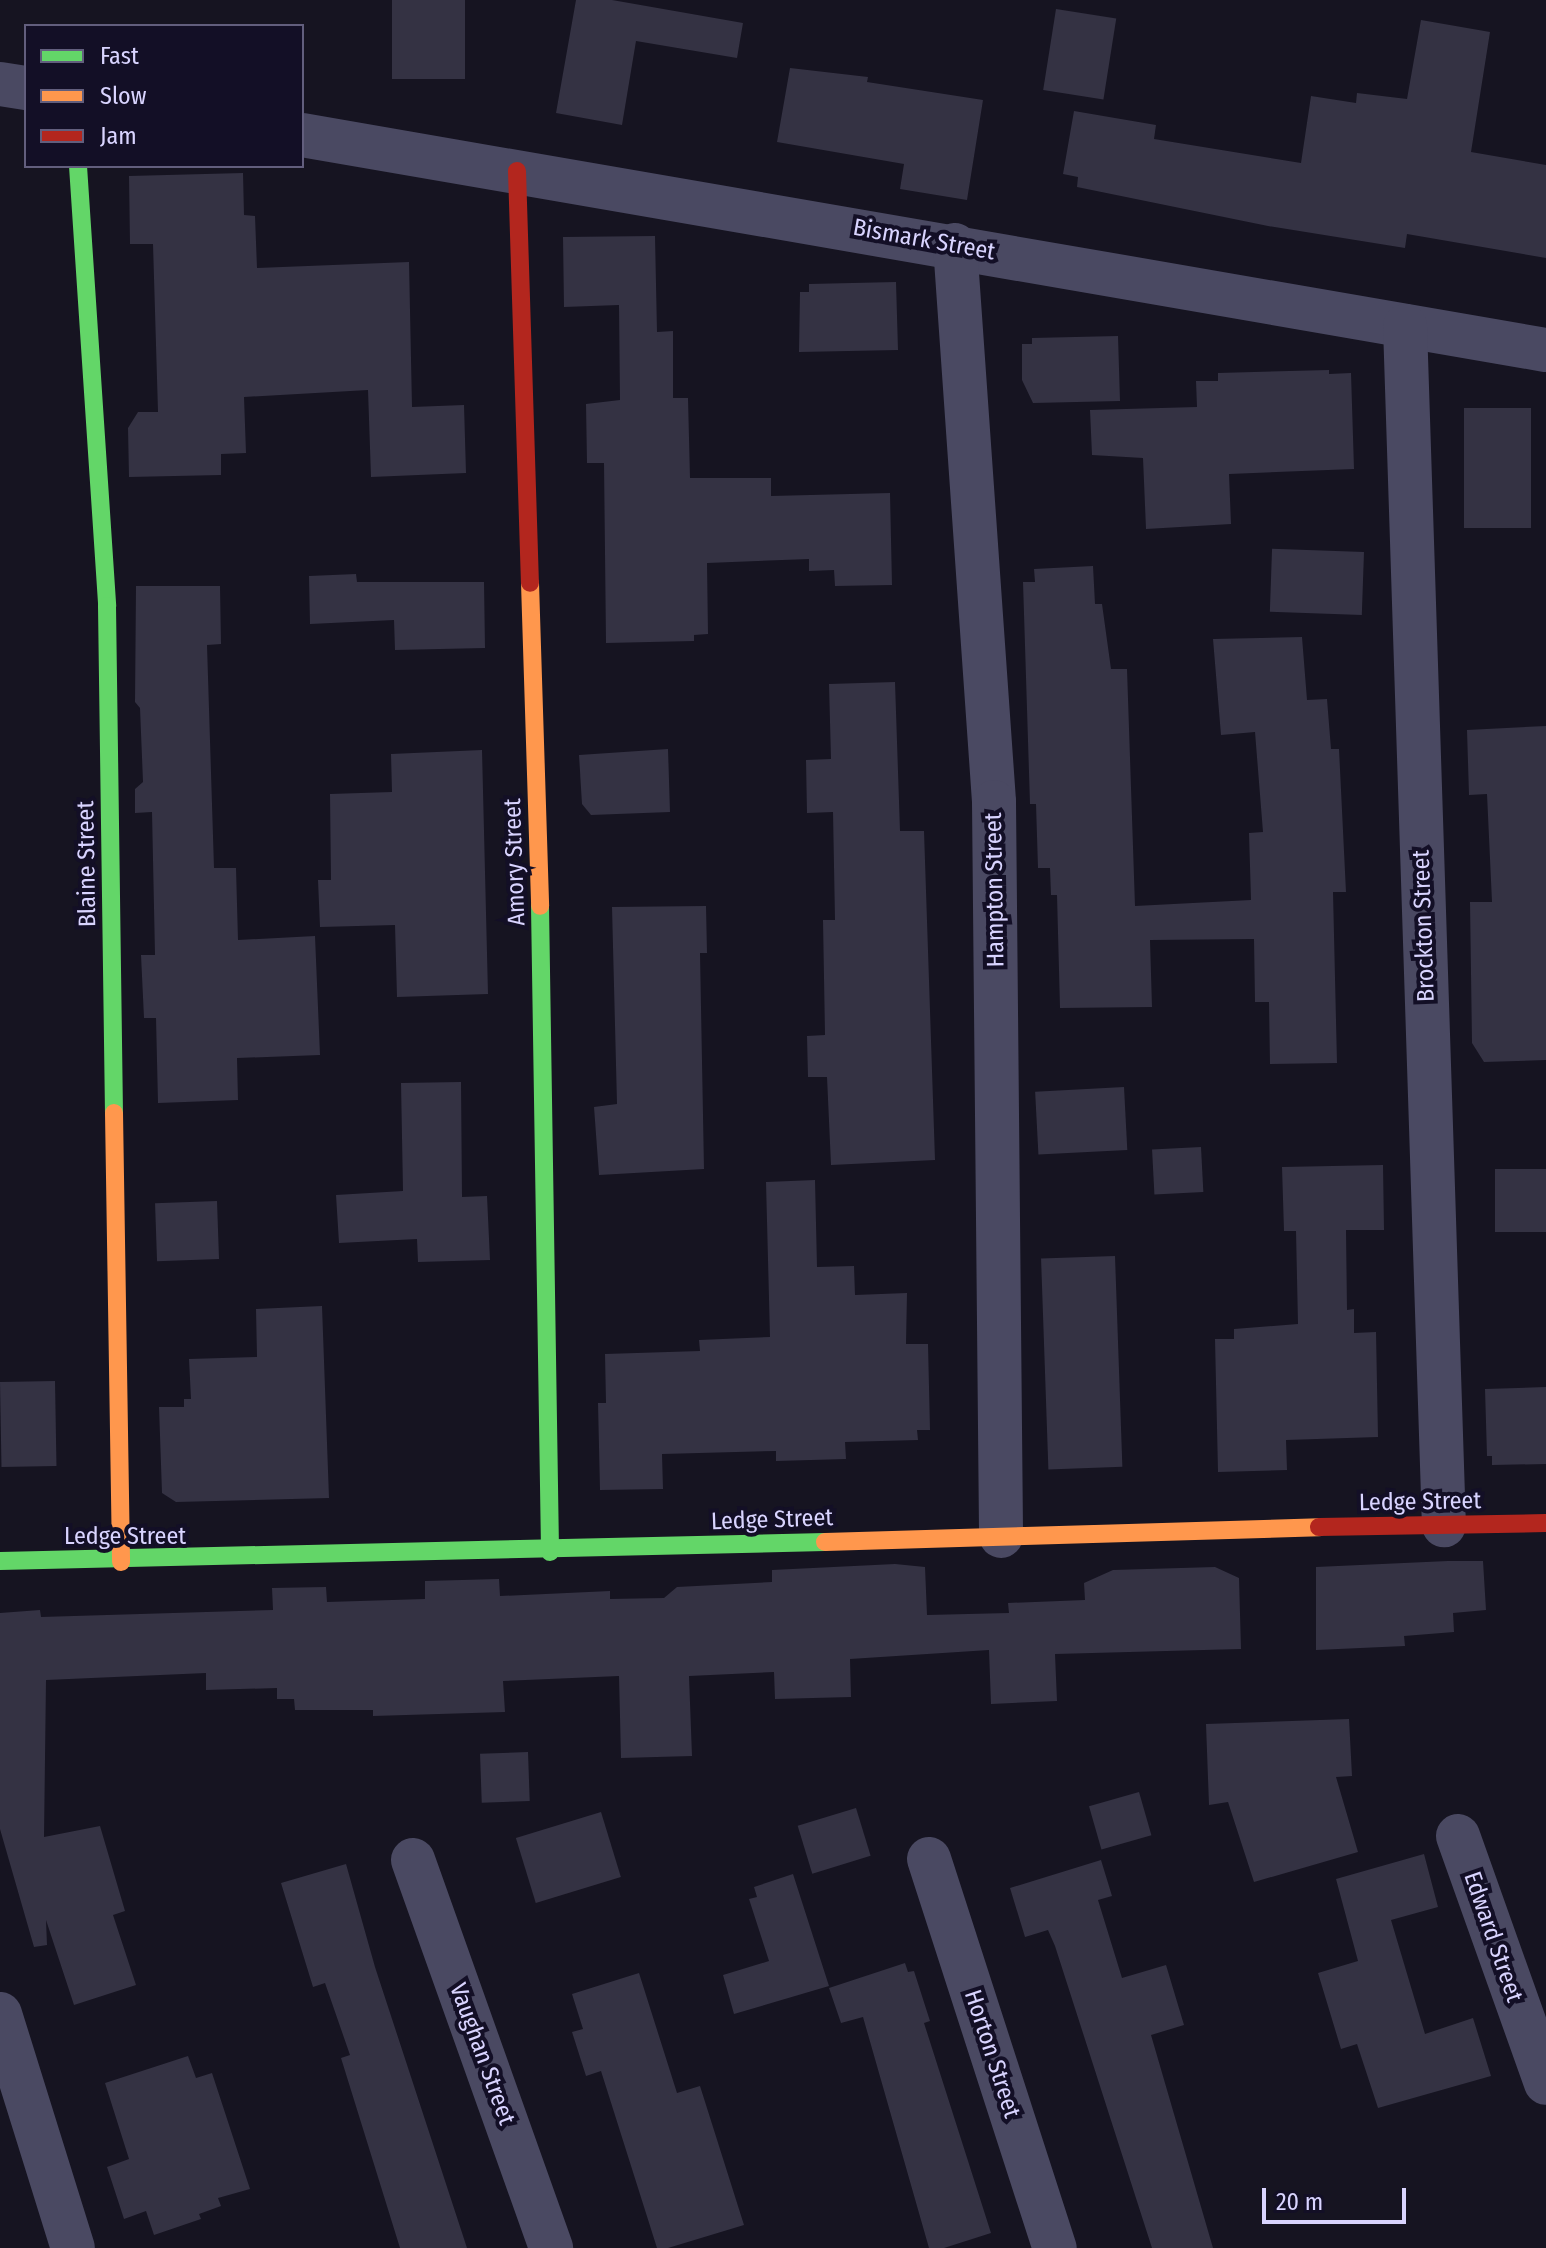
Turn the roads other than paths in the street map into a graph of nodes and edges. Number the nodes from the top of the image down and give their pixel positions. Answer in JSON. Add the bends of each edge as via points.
{"nodes":[{"id":1,"x":0,"y":84,"type":"edge"},
{"id":2,"x":24,"y":88,"type":"edge"},
{"id":3,"x":304,"y":135,"type":"edge"},
{"id":4,"x":78,"y":168,"type":"edge"},
{"id":5,"x":517,"y":171,"type":"junction"},
{"id":6,"x":955,"y":245,"type":"junction"},
{"id":7,"x":1405,"y":326,"type":"junction"},
{"id":8,"x":1546,"y":350,"type":"edge"},
{"id":9,"x":1546,"y":1523,"type":"edge"},
{"id":10,"x":1444,"y":1525,"type":"junction"},
{"id":11,"x":1001,"y":1536,"type":"junction"},
{"id":12,"x":550,"y":1552,"type":"junction"},
{"id":13,"x":0,"y":1561,"type":"edge"},
{"id":14,"x":121,"y":1562,"type":"junction"},
{"id":15,"x":1458,"y":1836,"type":"dead end"},
{"id":16,"x":929,"y":1859,"type":"dead end"},
{"id":17,"x":413,"y":1860,"type":"dead end"},
{"id":18,"x":0,"y":2014,"type":"edge"},
{"id":19,"x":1546,"y":2083,"type":"edge"},
{"id":20,"x":73,"y":2248,"type":"edge"},
{"id":21,"x":551,"y":2248,"type":"edge"},
{"id":22,"x":1055,"y":2248,"type":"edge"}],
"edges":[{"from":1,"to":2,"type":"street"},
{"from":3,"to":5,"type":"street","name":"Bismark Street"},
{"from":4,"to":14,"type":"street","name":"Blaine Street","via":[[107,606]]},
{"from":5,"to":6,"type":"street","name":"Bismark Street"},
{"from":5,"to":12,"type":"street","name":"Amory Street","via":[[542,958]]},
{"from":6,"to":7,"type":"street","name":"Bismark Street"},
{"from":6,"to":11,"type":"street","name":"Hampton Street","via":[[994,802]]},
{"from":7,"to":8,"type":"street","name":"Bismark Street"},
{"from":7,"to":10,"type":"street","name":"Brockton Street"},
{"from":9,"to":10,"type":"street","name":"Ledge Street"},
{"from":10,"to":11,"type":"street","name":"Ledge Street"},
{"from":11,"to":12,"type":"street","name":"Ledge Street"},
{"from":12,"to":14,"type":"street","name":"Ledge Street"},
{"from":13,"to":14,"type":"street","name":"Ledge Street"},
{"from":15,"to":19,"type":"street","name":"Edward Street"},
{"from":16,"to":22,"type":"street","name":"Horton Street"},
{"from":17,"to":21,"type":"street","name":"Vaughan Street"},
{"from":18,"to":20,"type":"street"}]}
